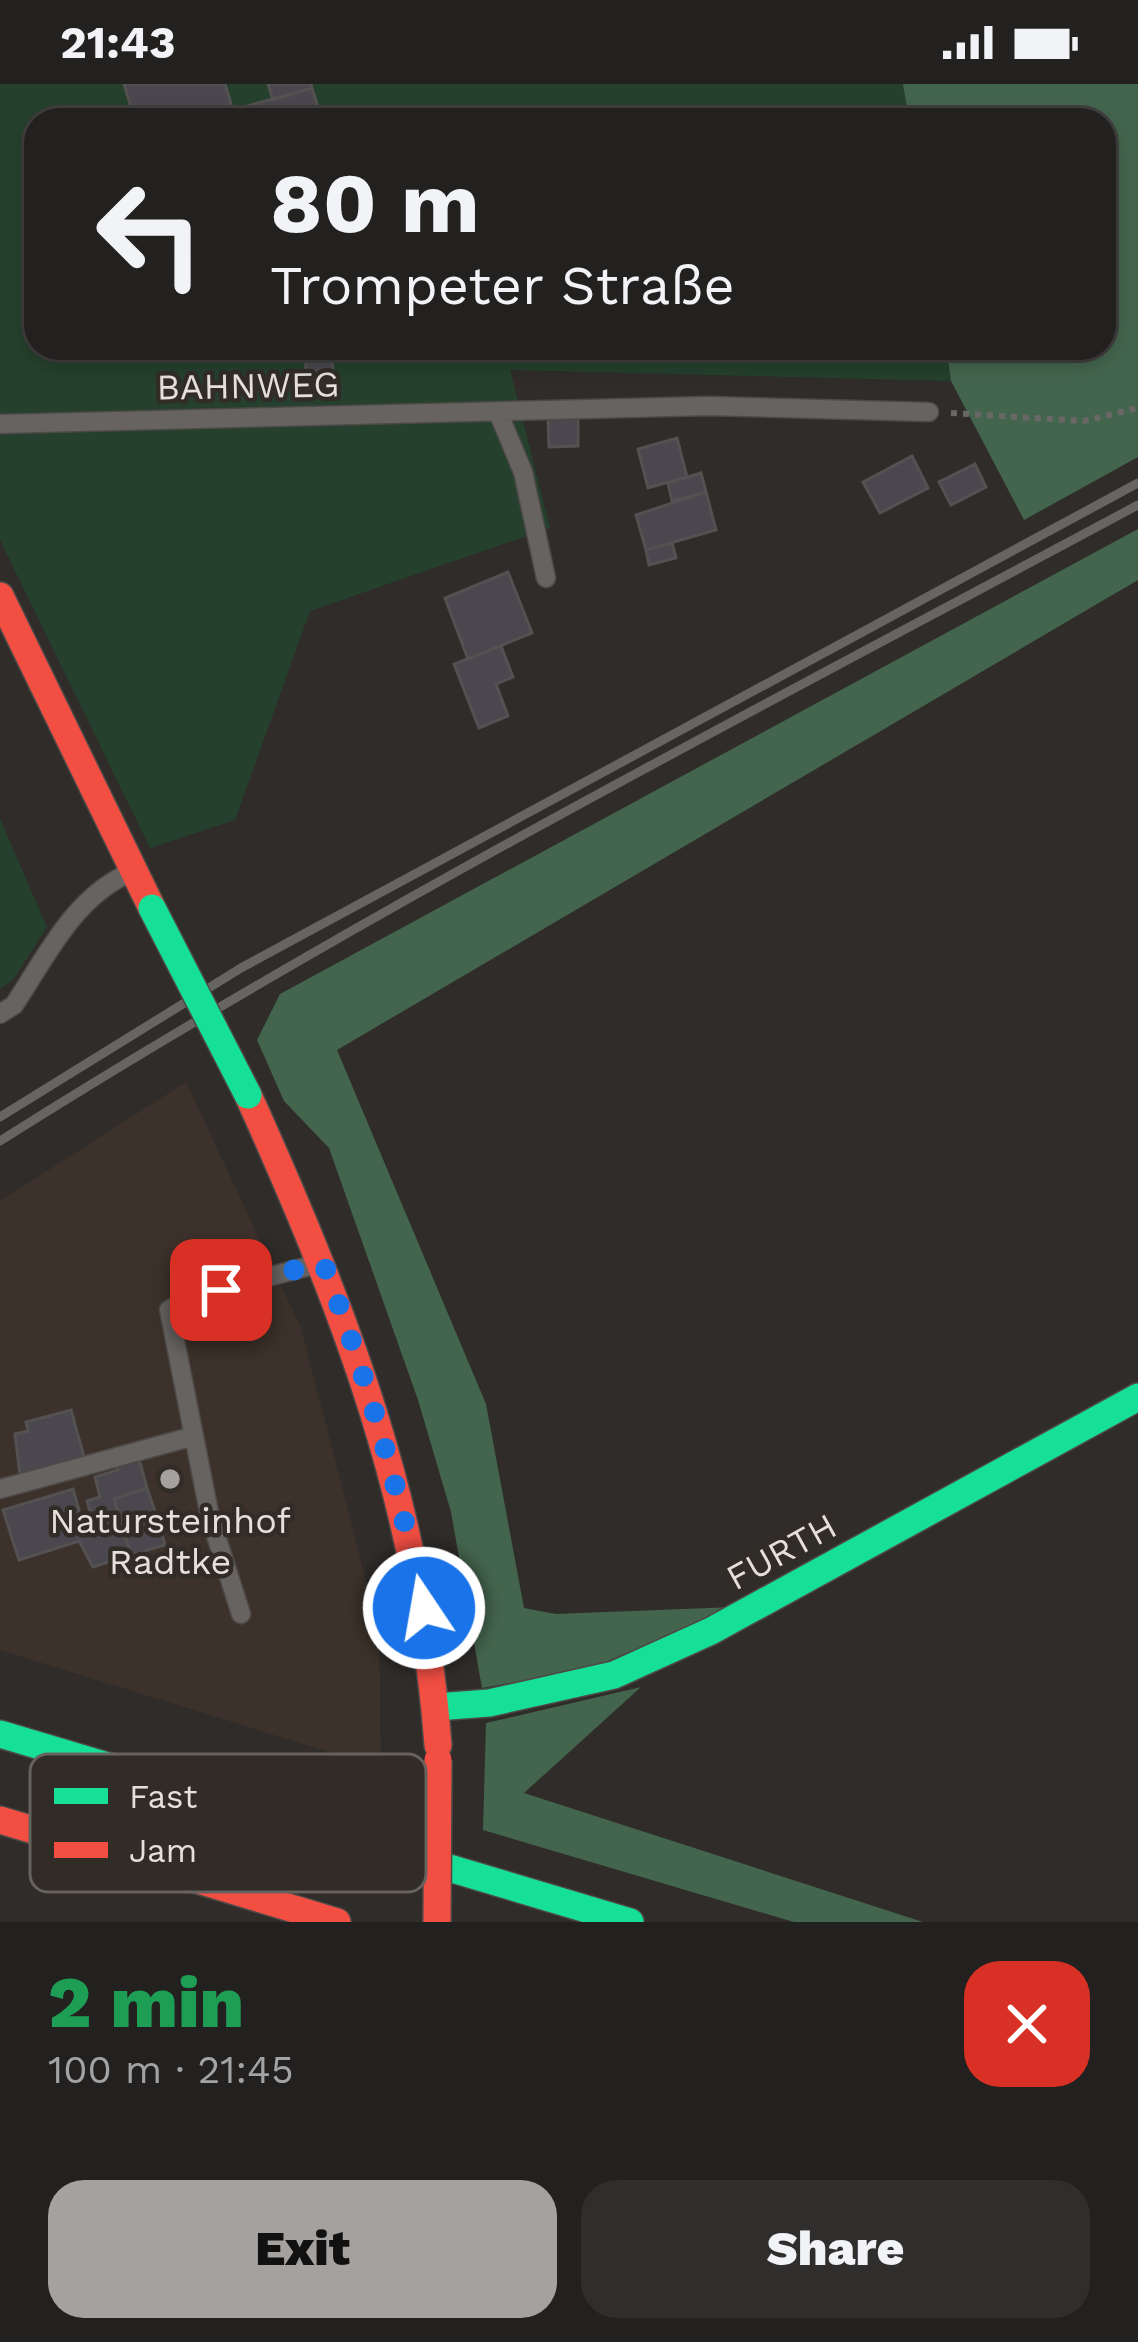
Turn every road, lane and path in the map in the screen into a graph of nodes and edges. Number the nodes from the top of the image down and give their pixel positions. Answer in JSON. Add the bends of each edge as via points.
{"nodes":[{"id":1,"x":1138,"y":408,"type":"edge"},
{"id":2,"x":498,"y":412,"type":"junction"},
{"id":3,"x":929,"y":412,"type":"joint"},
{"id":4,"x":0,"y":424,"type":"edge"},
{"id":5,"x":545,"y":578,"type":"dead end"},
{"id":6,"x":0,"y":596,"type":"edge"},
{"id":7,"x":133,"y":871,"type":"junction"},
{"id":8,"x":0,"y":1014,"type":"edge"},
{"id":9,"x":323,"y":1262,"type":"junction"},
{"id":10,"x":1138,"y":1397,"type":"edge"},
{"id":11,"x":194,"y":1436,"type":"junction"},
{"id":12,"x":0,"y":1489,"type":"edge"},
{"id":13,"x":241,"y":1614,"type":"dead end"},
{"id":14,"x":436,"y":1707,"type":"junction"},
{"id":15,"x":0,"y":1734,"type":"edge"},
{"id":16,"x":67,"y":1754,"type":"edge"},
{"id":17,"x":0,"y":1820,"type":"edge"},
{"id":18,"x":30,"y":1829,"type":"edge"},
{"id":19,"x":426,"y":1861,"type":"edge"},
{"id":20,"x":238,"y":1892,"type":"edge"},
{"id":21,"x":337,"y":1922,"type":"edge"},
{"id":22,"x":437,"y":1922,"type":"edge"},
{"id":23,"x":630,"y":1922,"type":"edge"}],
"edges":[{"from":1,"to":3,"type":"path","via":[[1084,421]]},
{"from":2,"to":3,"type":"lane","name":"BAHNWEG"},
{"from":2,"to":4,"type":"lane","name":"BAHNWEG"},
{"from":2,"to":5,"type":"lane","via":[[523,472]]},
{"from":6,"to":7,"type":"main road"},
{"from":7,"to":8,"type":"lane","via":[[79,908]]},
{"from":7,"to":9,"type":"main road","bridge":true},
{"from":9,"to":11,"type":"lane","via":[[169,1310]]},
{"from":9,"to":14,"type":"main road","via":[[400,1490]]},
{"from":10,"to":14,"type":"main road","name":"FURTH","via":[[614,1675]]},
{"from":11,"to":12,"type":"lane"},
{"from":11,"to":13,"type":"lane"},
{"from":14,"to":22,"type":"main road","bridge":true},
{"from":15,"to":16,"type":"main road"},
{"from":17,"to":18,"type":"main road"},
{"from":19,"to":23,"type":"main road"},
{"from":20,"to":21,"type":"main road"}]}
